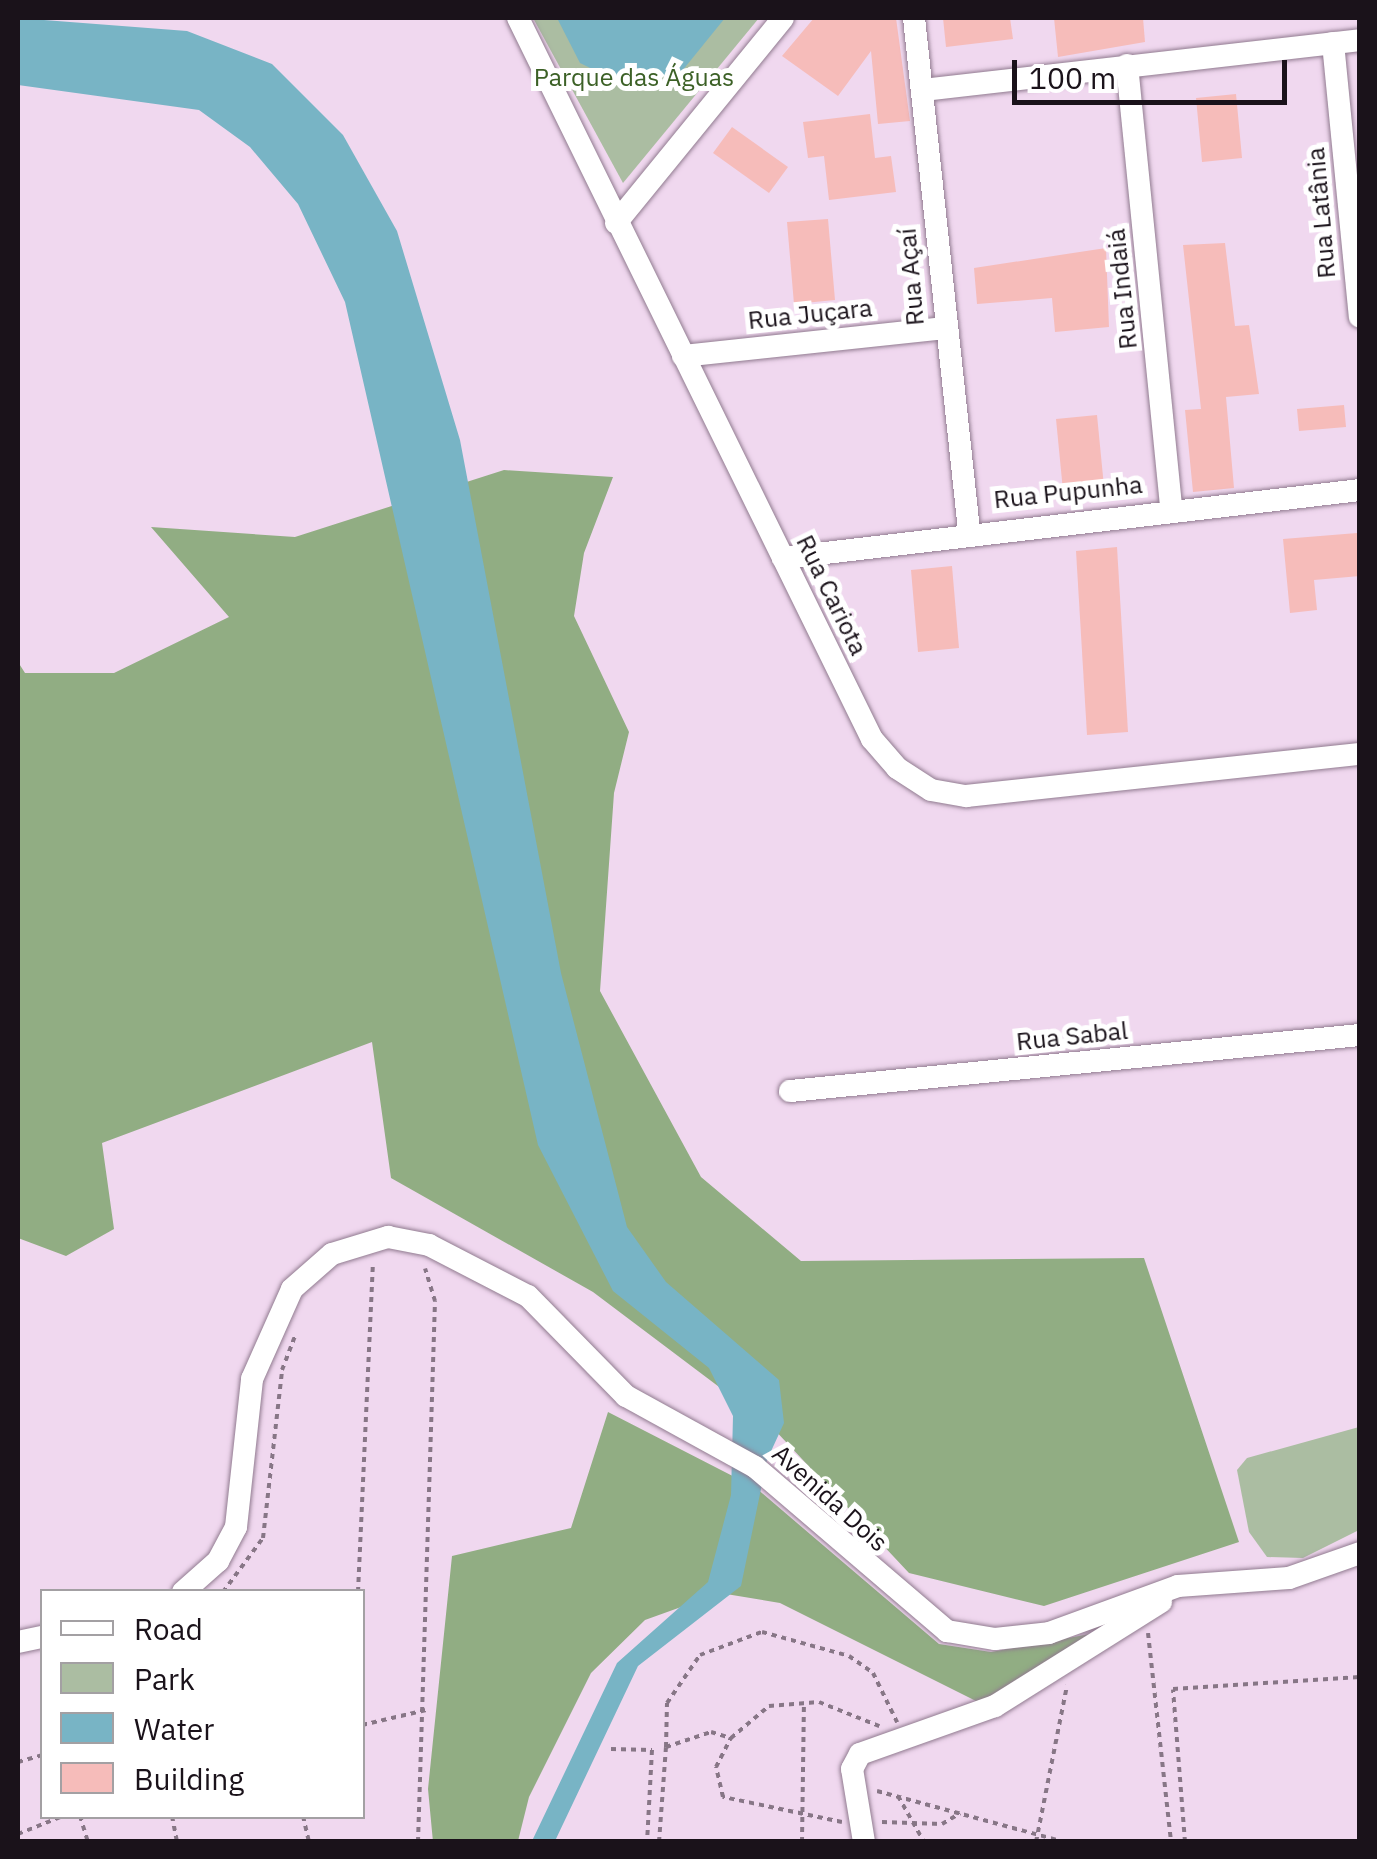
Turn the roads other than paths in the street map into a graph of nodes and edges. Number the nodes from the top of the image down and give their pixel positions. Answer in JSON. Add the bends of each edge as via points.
{"nodes":[{"id":1,"x":518,"y":18,"type":"edge"},
{"id":2,"x":783,"y":18,"type":"edge"},
{"id":3,"x":914,"y":18,"type":"edge"},
{"id":4,"x":1360,"y":40,"type":"edge"},
{"id":5,"x":1333,"y":43,"type":"junction"},
{"id":6,"x":1126,"y":65,"type":"junction"},
{"id":7,"x":922,"y":90,"type":"junction"},
{"id":8,"x":616,"y":223,"type":"junction"},
{"id":9,"x":1360,"y":318,"type":"edge"},
{"id":10,"x":943,"y":328,"type":"junction"},
{"id":11,"x":683,"y":356,"type":"junction"},
{"id":12,"x":1360,"y":490,"type":"edge"},
{"id":13,"x":1172,"y":508,"type":"junction"},
{"id":14,"x":969,"y":530,"type":"junction"},
{"id":15,"x":783,"y":558,"type":"junction"},
{"id":16,"x":1360,"y":754,"type":"edge"},
{"id":17,"x":1360,"y":1035,"type":"edge"},
{"id":18,"x":790,"y":1091,"type":"dead end"},
{"id":19,"x":1360,"y":1554,"type":"edge"},
{"id":20,"x":1177,"y":1586,"type":"junction"},
{"id":21,"x":186,"y":1589,"type":"edge"},
{"id":22,"x":861,"y":1831,"type":"edge"}],
"edges":[{"from":1,"to":8,"type":"street","name":"Rua Cariota"},
{"from":2,"to":8,"type":"street"},
{"from":3,"to":7,"type":"street","name":"Rua Açaí"},
{"from":4,"to":5,"type":"street"},
{"from":5,"to":6,"type":"street"},
{"from":5,"to":9,"type":"street","name":"Rua Latânia"},
{"from":6,"to":7,"type":"street"},
{"from":6,"to":13,"type":"street","name":"Rua Indaiá"},
{"from":7,"to":10,"type":"street","name":"Rua Açaí"},
{"from":8,"to":11,"type":"street","name":"Rua Cariota"},
{"from":10,"to":11,"type":"street","name":"Rua Juçara"},
{"from":10,"to":14,"type":"street","name":"Rua Açaí"},
{"from":11,"to":15,"type":"street","name":"Rua Cariota"},
{"from":12,"to":13,"type":"street","name":"Rua Pupunha"},
{"from":13,"to":14,"type":"street","name":"Rua Pupunha"},
{"from":14,"to":15,"type":"street","name":"Rua Pupunha"},
{"from":15,"to":16,"type":"street","name":"Rua Cariota","via":[[872,739],[931,790],[966,796]]},
{"from":17,"to":18,"type":"street","name":"Rua Sabal"},
{"from":19,"to":20,"type":"street","name":"Avenida Dois","via":[[1289,1578]]},
{"from":20,"to":21,"type":"street","name":"Avenida Dois","via":[[1049,1633],[946,1632],[756,1467],[626,1396],[528,1296],[429,1245],[388,1237],[332,1254],[284,1303],[252,1379],[236,1527],[218,1561]]},
{"from":20,"to":22,"type":"street","via":[[1146,1615],[1064,1668],[979,1714],[873,1747],[854,1761]]}]}
